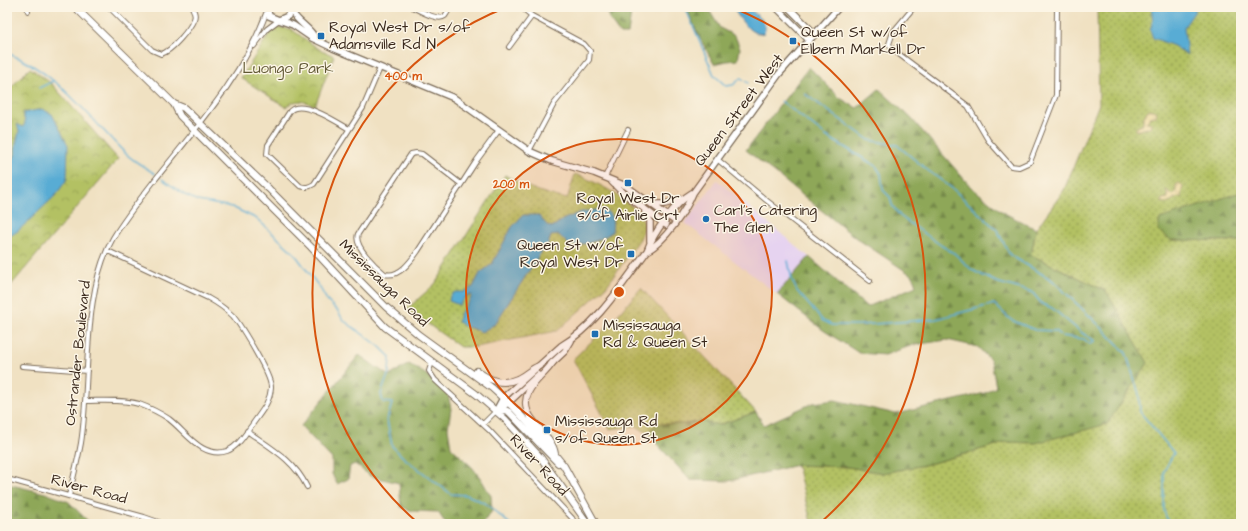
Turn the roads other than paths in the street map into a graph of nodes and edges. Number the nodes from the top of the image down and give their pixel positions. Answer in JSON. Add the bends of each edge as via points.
{"nodes":[{"id":1,"x":76,"y":7,"type":"edge"},
{"id":2,"x":109,"y":7,"type":"edge"},
{"id":3,"x":192,"y":7,"type":"edge"},
{"id":4,"x":412,"y":7,"type":"edge"},
{"id":5,"x":450,"y":7,"type":"edge"},
{"id":6,"x":521,"y":7,"type":"edge"},
{"id":7,"x":776,"y":7,"type":"edge"},
{"id":8,"x":788,"y":7,"type":"edge"},
{"id":9,"x":839,"y":7,"type":"edge"},
{"id":10,"x":914,"y":7,"type":"edge"},
{"id":11,"x":1057,"y":7,"type":"edge"},
{"id":12,"x":267,"y":8,"type":"edge"},
{"id":13,"x":291,"y":8,"type":"edge"},
{"id":14,"x":532,"y":16,"type":"junction"},
{"id":15,"x":279,"y":20,"type":"junction"},
{"id":16,"x":815,"y":34,"type":"junction"},
{"id":17,"x":316,"y":38,"type":"junction"},
{"id":18,"x":809,"y":40,"type":"junction"},
{"id":19,"x":509,"y":47,"type":"dead end"},
{"id":20,"x":251,"y":49,"type":"junction"},
{"id":21,"x":380,"y":68,"type":"junction"},
{"id":22,"x":174,"y":104,"type":"junction"},
{"id":23,"x":199,"y":124,"type":"junction"},
{"id":24,"x":349,"y":129,"type":"junction"},
{"id":25,"x":195,"y":130,"type":"junction"},
{"id":26,"x":499,"y":130,"type":"junction"},
{"id":27,"x":628,"y":130,"type":"dead end"},
{"id":28,"x":529,"y":151,"type":"junction"},
{"id":29,"x":717,"y":159,"type":"junction"},
{"id":30,"x":605,"y":177,"type":"junction"},
{"id":31,"x":611,"y":180,"type":"junction"},
{"id":32,"x":461,"y":184,"type":"junction"},
{"id":33,"x":693,"y":193,"type":"junction"},
{"id":34,"x":682,"y":198,"type":"junction"},
{"id":35,"x":652,"y":204,"type":"junction"},
{"id":36,"x":643,"y":208,"type":"junction"},
{"id":37,"x":669,"y":216,"type":"junction"},
{"id":38,"x":675,"y":221,"type":"junction"},
{"id":39,"x":664,"y":223,"type":"junction"},
{"id":40,"x":670,"y":228,"type":"junction"},
{"id":41,"x":650,"y":242,"type":"junction"},
{"id":42,"x":108,"y":251,"type":"junction"},
{"id":43,"x":647,"y":251,"type":"junction"},
{"id":44,"x":870,"y":281,"type":"dead end"},
{"id":45,"x":571,"y":340,"type":"junction"},
{"id":46,"x":432,"y":362,"type":"junction"},
{"id":47,"x":552,"y":362,"type":"junction"},
{"id":48,"x":22,"y":366,"type":"dead end"},
{"id":49,"x":461,"y":366,"type":"junction"},
{"id":50,"x":539,"y":366,"type":"junction"},
{"id":51,"x":86,"y":371,"type":"junction"},
{"id":52,"x":503,"y":398,"type":"junction"},
{"id":53,"x":85,"y":401,"type":"junction"},
{"id":54,"x":508,"y":403,"type":"junction"},
{"id":55,"x":496,"y":411,"type":"junction"},
{"id":56,"x":483,"y":424,"type":"junction"},
{"id":57,"x":247,"y":431,"type":"junction"},
{"id":58,"x":556,"y":455,"type":"junction"},
{"id":59,"x":564,"y":466,"type":"junction"},
{"id":60,"x":7,"y":480,"type":"edge"},
{"id":61,"x":307,"y":487,"type":"dead end"},
{"id":62,"x":69,"y":496,"type":"junction"},
{"id":63,"x":164,"y":524,"type":"edge"},
{"id":64,"x":575,"y":524,"type":"edge"},
{"id":65,"x":588,"y":524,"type":"edge"},
{"id":66,"x":596,"y":524,"type":"edge"}],
"edges":[{"from":1,"to":22,"type":"main road","name":"Mississauga Road"},
{"from":2,"to":3,"type":"street","via":[[152,50],[161,54],[169,51],[194,20]]},
{"from":4,"to":5,"type":"street","via":[[441,18]]},
{"from":6,"to":14,"type":"street"},
{"from":7,"to":18,"type":"main road"},
{"from":8,"to":16,"type":"main road"},
{"from":9,"to":16,"type":"main road","name":"Queen Street West"},
{"from":10,"to":11,"type":"street","via":[[893,32],[889,44],[892,49],[968,106],[988,140],[1010,166],[1020,167],[1030,162],[1056,95]]},
{"from":12,"to":15,"type":"main road","via":[[272,18]]},
{"from":12,"to":20,"type":"street"},
{"from":13,"to":15,"type":"main road","via":[[286,18]]},
{"from":13,"to":17,"type":"main road","via":[[297,20]]},
{"from":14,"to":19,"type":"street"},
{"from":14,"to":28,"type":"street","via":[[584,44],[590,54],[589,60],[552,108]]},
{"from":15,"to":17,"type":"main road"},
{"from":15,"to":20,"type":"street","via":[[267,29]]},
{"from":16,"to":18,"type":"main road","name":"Queen Street West"},
{"from":17,"to":21,"type":"main road"},
{"from":18,"to":29,"type":"main road","name":"Queen Street West","via":[[780,74]]},
{"from":20,"to":23,"type":"street","name":"Ostrander Boulevard"},
{"from":21,"to":24,"type":"street","via":[[368,99]]},
{"from":21,"to":26,"type":"main road","via":[[454,98]]},
{"from":22,"to":23,"type":"main road","name":"Mississauga Road","via":[[184,108]]},
{"from":22,"to":25,"type":"main road","name":"Mississauga Road","via":[[180,116]]},
{"from":23,"to":25,"type":"street","name":"Ostrander Boulevard"},
{"from":23,"to":49,"type":"main road","name":"Mississauga Road","via":[[269,189],[386,307]]},
{"from":24,"to":24,"type":"street","via":[[314,184],[309,187],[300,186],[267,154],[268,145],[295,107],[301,106],[331,118]]},
{"from":25,"to":42,"type":"street","name":"Ostrander Boulevard","via":[[137,204],[113,238]]},
{"from":25,"to":46,"type":"main road","name":"Mississauga Road","via":[[312,247],[385,327]]},
{"from":26,"to":28,"type":"main road"},
{"from":26,"to":32,"type":"street"},
{"from":27,"to":30,"type":"street"},
{"from":28,"to":30,"type":"main road","via":[[552,161]]},
{"from":29,"to":33,"type":"main road","name":"Queen Street West"},
{"from":29,"to":44,"type":"street"},
{"from":30,"to":31,"type":"main road"},
{"from":31,"to":35,"type":"main road","via":[[626,186]]},
{"from":31,"to":36,"type":"main road"},
{"from":32,"to":32,"type":"street","via":[[422,154],[411,154],[358,234],[356,241],[359,247],[383,273],[394,275],[415,255]]},
{"from":33,"to":34,"type":"main road","name":"Queen Street West"},
{"from":33,"to":38,"type":"main road","name":"Queen Street West"},
{"from":34,"to":35,"type":"main road","via":[[664,204]]},
{"from":34,"to":37,"type":"main road","name":"Queen Street West"},
{"from":35,"to":37,"type":"main road"},
{"from":36,"to":39,"type":"main road"},
{"from":36,"to":41,"type":"main road","via":[[650,221]]},
{"from":37,"to":38,"type":"main road"},
{"from":37,"to":39,"type":"main road","name":"Queen Street West"},
{"from":38,"to":40,"type":"main road","name":"Queen Street West"},
{"from":39,"to":40,"type":"main road"},
{"from":39,"to":41,"type":"main road","name":"Queen Street West"},
{"from":40,"to":43,"type":"main road","name":"Queen Street West","via":[[656,246]]},
{"from":41,"to":43,"type":"main road","name":"Queen Street West"},
{"from":42,"to":51,"type":"street","name":"Ostrander Boulevard","via":[[99,272],[94,297]]},
{"from":42,"to":57,"type":"street","via":[[208,298],[232,315],[258,357],[271,386],[268,401]]},
{"from":43,"to":45,"type":"main road","name":"Queen Street West","via":[[617,291]]},
{"from":45,"to":47,"type":"main road","name":"Queen Street West","via":[[565,351]]},
{"from":45,"to":50,"type":"main road","name":"Queen Street West","via":[[560,346]]},
{"from":46,"to":55,"type":"main road","name":"Mississauga Road"},
{"from":46,"to":56,"type":"street","name":"River Road","via":[[430,371],[435,380]]},
{"from":47,"to":54,"type":"main road","name":"Queen Street West"},
{"from":47,"to":58,"type":"main road","via":[[529,391],[526,403],[530,418],[554,446]]},
{"from":48,"to":51,"type":"street"},
{"from":49,"to":50,"type":"main road","via":[[467,364],[488,379],[500,382],[517,379]]},
{"from":49,"to":52,"type":"main road","name":"Mississauga Road"},
{"from":50,"to":52,"type":"main road","name":"Queen Street West"},
{"from":51,"to":53,"type":"street","name":"Ostrander Boulevard"},
{"from":52,"to":54,"type":"main road","name":"Mississauga Road"},
{"from":52,"to":55,"type":"main road","name":"Queen Street West"},
{"from":53,"to":57,"type":"street","via":[[138,404],[160,413],[204,449],[215,453],[228,450],[237,444]]},
{"from":53,"to":62,"type":"street","name":"Ostrander Boulevard","via":[[81,443]]},
{"from":54,"to":55,"type":"main road","name":"Queen Street West"},
{"from":54,"to":58,"type":"main road","name":"Mississauga Road"},
{"from":55,"to":56,"type":"street"},
{"from":55,"to":59,"type":"main road","via":[[509,412],[555,461]]},
{"from":55,"to":65,"type":"main road","name":"Mississauga Road","via":[[541,458]]},
{"from":56,"to":64,"type":"street","name":"River Road"},
{"from":57,"to":61,"type":"street","via":[[286,458],[300,473]]},
{"from":58,"to":59,"type":"main road","name":"Mississauga Road"},
{"from":59,"to":66,"type":"main road","name":"Mississauga Road"},
{"from":60,"to":62,"type":"street","name":"River Road"},
{"from":62,"to":63,"type":"street","name":"River Road"}]}
